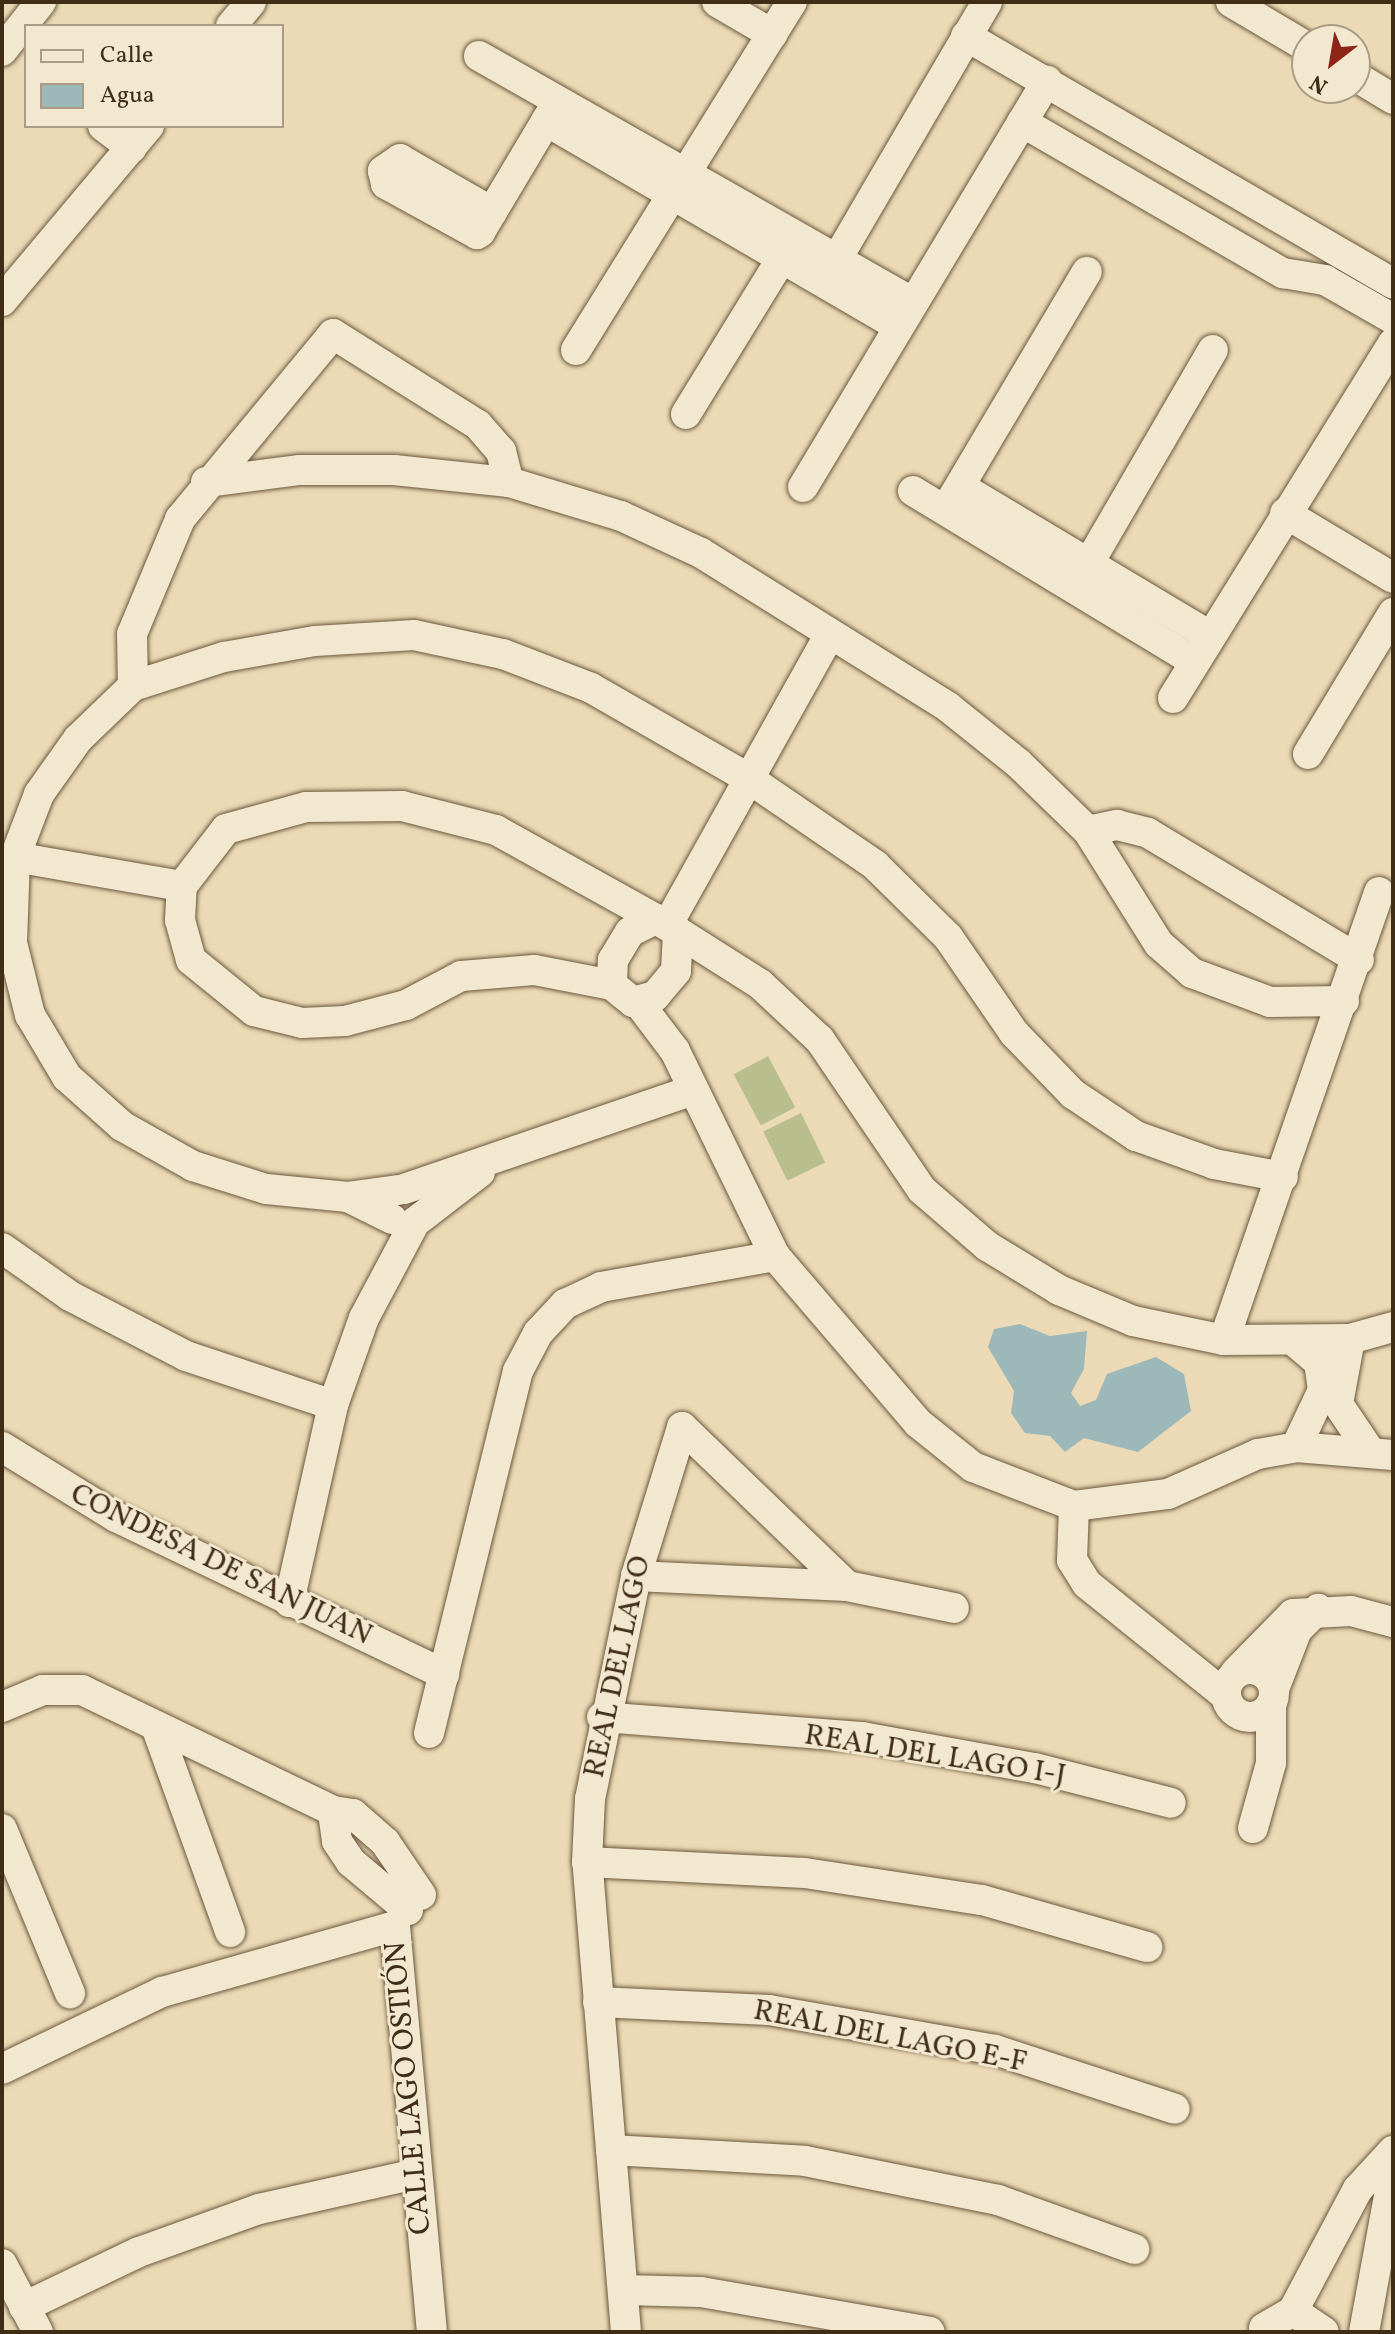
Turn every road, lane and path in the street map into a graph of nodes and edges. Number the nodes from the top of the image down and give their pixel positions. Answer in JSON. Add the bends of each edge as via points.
{"nodes":[{"id":1,"x":251,"y":2,"type":"edge"},
{"id":2,"x":717,"y":2,"type":"edge"},
{"id":3,"x":792,"y":2,"type":"edge"},
{"id":4,"x":987,"y":2,"type":"edge"},
{"id":5,"x":1231,"y":2,"type":"edge"},
{"id":6,"x":233,"y":24,"type":"edge"},
{"id":7,"x":772,"y":34,"type":"junction"},
{"id":8,"x":24,"y":36,"type":"edge"},
{"id":9,"x":966,"y":36,"type":"junction"},
{"id":10,"x":1291,"y":38,"type":"edge"},
{"id":11,"x":11,"y":53,"type":"edge"},
{"id":12,"x":479,"y":56,"type":"dead end"},
{"id":13,"x":1047,"y":81,"type":"junction"},
{"id":14,"x":1371,"y":86,"type":"edge"},
{"id":15,"x":1393,"y":99,"type":"edge"},
{"id":16,"x":552,"y":111,"type":"junction"},
{"id":17,"x":1022,"y":122,"type":"junction"},
{"id":18,"x":110,"y":128,"type":"edge"},
{"id":19,"x":140,"y":137,"type":"edge"},
{"id":20,"x":680,"y":186,"type":"junction"},
{"id":21,"x":492,"y":212,"type":"dead end"},
{"id":22,"x":1308,"y":234,"type":"junction"},
{"id":23,"x":789,"y":247,"type":"junction"},
{"id":24,"x":830,"y":271,"type":"junction"},
{"id":25,"x":1087,"y":272,"type":"dead end"},
{"id":26,"x":1283,"y":273,"type":"junction"},
{"id":27,"x":1393,"y":284,"type":"edge"},
{"id":28,"x":2,"y":301,"type":"edge"},
{"id":29,"x":904,"y":313,"type":"junction"},
{"id":30,"x":1393,"y":319,"type":"edge"},
{"id":31,"x":1393,"y":343,"type":"edge"},
{"id":32,"x":576,"y":350,"type":"dead end"},
{"id":33,"x":1213,"y":350,"type":"dead end"},
{"id":34,"x":686,"y":414,"type":"dead end"},
{"id":35,"x":206,"y":482,"type":"junction"},
{"id":36,"x":509,"y":482,"type":"junction"},
{"id":37,"x":803,"y":487,"type":"dead end"},
{"id":38,"x":913,"y":491,"type":"dead end"},
{"id":39,"x":953,"y":499,"type":"junction"},
{"id":40,"x":1285,"y":513,"type":"junction"},
{"id":41,"x":1089,"y":563,"type":"junction"},
{"id":42,"x":1393,"y":578,"type":"edge"},
{"id":43,"x":1073,"y":588,"type":"junction"},
{"id":44,"x":1393,"y":613,"type":"edge"},
{"id":45,"x":830,"y":634,"type":"junction"},
{"id":46,"x":1202,"y":648,"type":"junction"},
{"id":47,"x":133,"y":686,"type":"junction"},
{"id":48,"x":1173,"y":698,"type":"dead end"},
{"id":49,"x":1308,"y":754,"type":"dead end"},
{"id":50,"x":748,"y":778,"type":"junction"},
{"id":51,"x":1088,"y":831,"type":"junction"},
{"id":52,"x":15,"y":857,"type":"junction"},
{"id":53,"x":182,"y":886,"type":"junction"},
{"id":54,"x":1379,"y":892,"type":"dead end"},
{"id":55,"x":668,"y":924,"type":"junction"},
{"id":56,"x":7,"y":945,"type":"edge"},
{"id":57,"x":1359,"y":960,"type":"junction"},
{"id":58,"x":612,"y":985,"type":"junction"},
{"id":59,"x":1344,"y":1001,"type":"junction"},
{"id":60,"x":638,"y":1002,"type":"junction"},
{"id":61,"x":693,"y":1090,"type":"junction"},
{"id":62,"x":1283,"y":1177,"type":"junction"},
{"id":63,"x":404,"y":1210,"type":"junction"},
{"id":64,"x":2,"y":1248,"type":"edge"},
{"id":65,"x":775,"y":1256,"type":"junction"},
{"id":66,"x":1393,"y":1327,"type":"edge"},
{"id":67,"x":1350,"y":1339,"type":"junction"},
{"id":68,"x":1224,"y":1340,"type":"junction"},
{"id":69,"x":1295,"y":1342,"type":"junction"},
{"id":70,"x":333,"y":1405,"type":"junction"},
{"id":71,"x":2,"y":1447,"type":"edge"},
{"id":72,"x":1296,"y":1447,"type":"junction"},
{"id":73,"x":1381,"y":1452,"type":"edge"},
{"id":74,"x":1074,"y":1506,"type":"junction"},
{"id":75,"x":636,"y":1576,"type":"junction"},
{"id":76,"x":847,"y":1586,"type":"junction"},
{"id":77,"x":289,"y":1602,"type":"junction"},
{"id":78,"x":954,"y":1608,"type":"dead end"},
{"id":79,"x":1318,"y":1609,"type":"junction"},
{"id":80,"x":1393,"y":1622,"type":"edge"},
{"id":81,"x":444,"y":1674,"type":"junction"},
{"id":82,"x":1234,"y":1694,"type":"junction"},
{"id":83,"x":1272,"y":1697,"type":"junction"},
{"id":84,"x":2,"y":1707,"type":"edge"},
{"id":85,"x":602,"y":1717,"type":"junction"},
{"id":86,"x":156,"y":1726,"type":"junction"},
{"id":87,"x":429,"y":1733,"type":"dead end"},
{"id":88,"x":1271,"y":1763,"type":"junction"},
{"id":89,"x":1171,"y":1803,"type":"dead end"},
{"id":90,"x":1253,"y":1828,"type":"dead end"},
{"id":91,"x":2,"y":1829,"type":"edge"},
{"id":92,"x":587,"y":1862,"type":"junction"},
{"id":93,"x":412,"y":1905,"type":"junction"},
{"id":94,"x":230,"y":1932,"type":"dead end"},
{"id":95,"x":1147,"y":1947,"type":"dead end"},
{"id":96,"x":70,"y":1993,"type":"dead end"},
{"id":97,"x":598,"y":2002,"type":"junction"},
{"id":98,"x":2,"y":2069,"type":"edge"},
{"id":99,"x":1175,"y":2109,"type":"dead end"},
{"id":100,"x":611,"y":2150,"type":"junction"},
{"id":101,"x":1393,"y":2151,"type":"edge"},
{"id":102,"x":415,"y":2174,"type":"junction"},
{"id":103,"x":1393,"y":2174,"type":"edge"},
{"id":104,"x":1134,"y":2249,"type":"dead end"},
{"id":105,"x":2,"y":2264,"type":"edge"},
{"id":106,"x":623,"y":2290,"type":"junction"},
{"id":107,"x":1293,"y":2311,"type":"junction"},
{"id":108,"x":31,"y":2320,"type":"edge"},
{"id":109,"x":1264,"y":2328,"type":"dead end"},
{"id":110,"x":432,"y":2332,"type":"edge"},
{"id":111,"x":626,"y":2332,"type":"edge"},
{"id":112,"x":930,"y":2332,"type":"edge"},
{"id":113,"x":1324,"y":2332,"type":"edge"},
{"id":114,"x":1364,"y":2332,"type":"edge"}],
"edges":[{"from":1,"to":6,"type":"street"},
{"from":2,"to":7,"type":"street"},
{"from":3,"to":7,"type":"street"},
{"from":4,"to":9,"type":"street"},
{"from":5,"to":10,"type":"street"},
{"from":7,"to":20,"type":"street"},
{"from":8,"to":11,"type":"street"},
{"from":9,"to":13,"type":"street"},
{"from":9,"to":24,"type":"street"},
{"from":12,"to":16,"type":"street"},
{"from":13,"to":17,"type":"street"},
{"from":13,"to":22,"type":"street"},
{"from":14,"to":15,"type":"street"},
{"from":16,"to":20,"type":"street"},
{"from":16,"to":21,"type":"street"},
{"from":17,"to":26,"type":"street"},
{"from":17,"to":29,"type":"street"},
{"from":18,"to":19,"type":"street"},
{"from":19,"to":28,"type":"street"},
{"from":20,"to":23,"type":"street"},
{"from":20,"to":32,"type":"street"},
{"from":22,"to":26,"type":"street"},
{"from":22,"to":27,"type":"street"},
{"from":23,"to":24,"type":"street"},
{"from":23,"to":34,"type":"street"},
{"from":24,"to":29,"type":"street"},
{"from":25,"to":39,"type":"street"},
{"from":26,"to":30,"type":"street","via":[[1325,280]]},
{"from":29,"to":37,"type":"street"},
{"from":31,"to":40,"type":"street"},
{"from":33,"to":41,"type":"street"},
{"from":35,"to":36,"type":"street","via":[[300,470],[394,470]]},
{"from":35,"to":36,"type":"street","via":[[333,334],[478,425],[501,451]]},
{"from":35,"to":47,"type":"street","via":[[147,585],[132,634]]},
{"from":36,"to":45,"type":"street","via":[[621,516],[701,553]]},
{"from":38,"to":39,"type":"street"},
{"from":39,"to":41,"type":"street"},
{"from":39,"to":43,"type":"street"},
{"from":40,"to":42,"type":"street"},
{"from":40,"to":46,"type":"street"},
{"from":41,"to":43,"type":"street"},
{"from":41,"to":46,"type":"street"},
{"from":43,"to":46,"type":"street"},
{"from":44,"to":49,"type":"street"},
{"from":45,"to":50,"type":"street"},
{"from":45,"to":51,"type":"street","via":[[948,707]]},
{"from":46,"to":48,"type":"street"},
{"from":47,"to":50,"type":"street","via":[[285,646],[414,635],[503,654],[591,688]]},
{"from":47,"to":52,"type":"street","via":[[78,739],[39,794]]},
{"from":50,"to":55,"type":"street"},
{"from":50,"to":62,"type":"street","via":[[875,865],[948,937],[1014,1033],[1073,1094],[1136,1136],[1214,1164]]},
{"from":51,"to":57,"type":"street","via":[[1117,825],[1148,833]]},
{"from":51,"to":59,"type":"street","via":[[1159,944],[1192,973],[1270,1002]]},
{"from":52,"to":53,"type":"street"},
{"from":52,"to":56,"type":"street"},
{"from":53,"to":55,"type":"street","via":[[226,829],[306,807],[402,806],[496,830]]},
{"from":53,"to":58,"type":"street","via":[[180,920],[191,960],[254,1011],[302,1023],[345,1021],[406,1005],[461,976],[534,970]]},
{"from":54,"to":57,"type":"street"},
{"from":55,"to":58,"type":"street","via":[[623,940]]},
{"from":55,"to":60,"type":"street","via":[[673,978]]},
{"from":55,"to":68,"type":"street","via":[[760,984],[820,1040],[922,1190],[987,1246],[1059,1290],[1133,1321]]},
{"from":56,"to":63,"type":"street","via":[[37,1028],[67,1077],[122,1126],[193,1166],[266,1189],[348,1197]]},
{"from":57,"to":59,"type":"street"},
{"from":58,"to":60,"type":"street"},
{"from":59,"to":62,"type":"street"},
{"from":60,"to":61,"type":"street"},
{"from":61,"to":63,"type":"street","via":[[498,1159]]},
{"from":61,"to":65,"type":"street"},
{"from":62,"to":68,"type":"street"},
{"from":63,"to":70,"type":"street","via":[[389,1266]]},
{"from":64,"to":70,"type":"street","via":[[70,1296],[186,1356]]},
{"from":65,"to":74,"type":"street","via":[[918,1423],[973,1467]]},
{"from":65,"to":81,"type":"street","via":[[601,1287],[565,1304],[538,1333],[518,1371]]},
{"from":66,"to":67,"type":"street"},
{"from":67,"to":69,"type":"street"},
{"from":67,"to":73,"type":"street","via":[[1338,1404]]},
{"from":68,"to":69,"type":"street"},
{"from":69,"to":72,"type":"street","via":[[1319,1362],[1323,1390]]},
{"from":70,"to":77,"type":"street"},
{"from":71,"to":77,"type":"street","name":"CONDESA DE SAN JUAN","via":[[116,1517]]},
{"from":72,"to":73,"type":"street"},
{"from":72,"to":74,"type":"street","via":[[1258,1454],[1168,1494]]},
{"from":74,"to":82,"type":"street","via":[[1072,1560],[1087,1584]]},
{"from":75,"to":76,"type":"street"},
{"from":75,"to":76,"type":"street","name":"REAL DEL LAGO","via":[[682,1427]]},
{"from":75,"to":85,"type":"street","name":"REAL DEL LAGO"},
{"from":76,"to":78,"type":"street"},
{"from":77,"to":81,"type":"street","name":"CONDESA DE SAN JUAN"},
{"from":79,"to":80,"type":"street"},
{"from":79,"to":82,"type":"street","via":[[1276,1625]]},
{"from":79,"to":83,"type":"street","via":[[1297,1630]]},
{"from":81,"to":87,"type":"street"},
{"from":82,"to":83,"type":"street"},
{"from":82,"to":83,"type":"street","via":[[1260,1671]]},
{"from":82,"to":88,"type":"street"},
{"from":83,"to":88,"type":"street"},
{"from":84,"to":86,"type":"street","via":[[60,1686]]},
{"from":85,"to":89,"type":"street","name":"REAL DEL LAGO I-J","via":[[862,1737],[1035,1768]]},
{"from":85,"to":92,"type":"street","name":"REAL DEL LAGO"},
{"from":86,"to":93,"type":"street","via":[[333,1811],[353,1814],[385,1842]]},
{"from":86,"to":94,"type":"street"},
{"from":88,"to":90,"type":"street"},
{"from":91,"to":96,"type":"street"},
{"from":92,"to":95,"type":"street","via":[[805,1873],[982,1900]]},
{"from":92,"to":97,"type":"street","name":"REAL DEL LAGO"},
{"from":93,"to":98,"type":"street","name":"CALLE LAGO OSTIÓN","via":[[162,1992]]},
{"from":93,"to":102,"type":"street","name":"CALLE LAGO OSTIÓN"},
{"from":97,"to":99,"type":"street","name":"REAL DEL LAGO E-F","via":[[769,2010],[995,2050]]},
{"from":97,"to":100,"type":"street","name":"REAL DEL LAGO"},
{"from":100,"to":104,"type":"street","via":[[805,2161],[998,2200]]},
{"from":100,"to":106,"type":"street","name":"REAL DEL LAGO"},
{"from":101,"to":107,"type":"street","via":[[1358,2189]]},
{"from":102,"to":108,"type":"street","via":[[259,2209],[139,2252]]},
{"from":102,"to":110,"type":"street","name":"CALLE LAGO OSTIÓN"},
{"from":103,"to":114,"type":"street"},
{"from":105,"to":108,"type":"street"},
{"from":106,"to":111,"type":"street","name":"REAL DEL LAGO"},
{"from":106,"to":112,"type":"street","via":[[746,2298]]},
{"from":107,"to":109,"type":"street"},
{"from":107,"to":113,"type":"street"}]}
